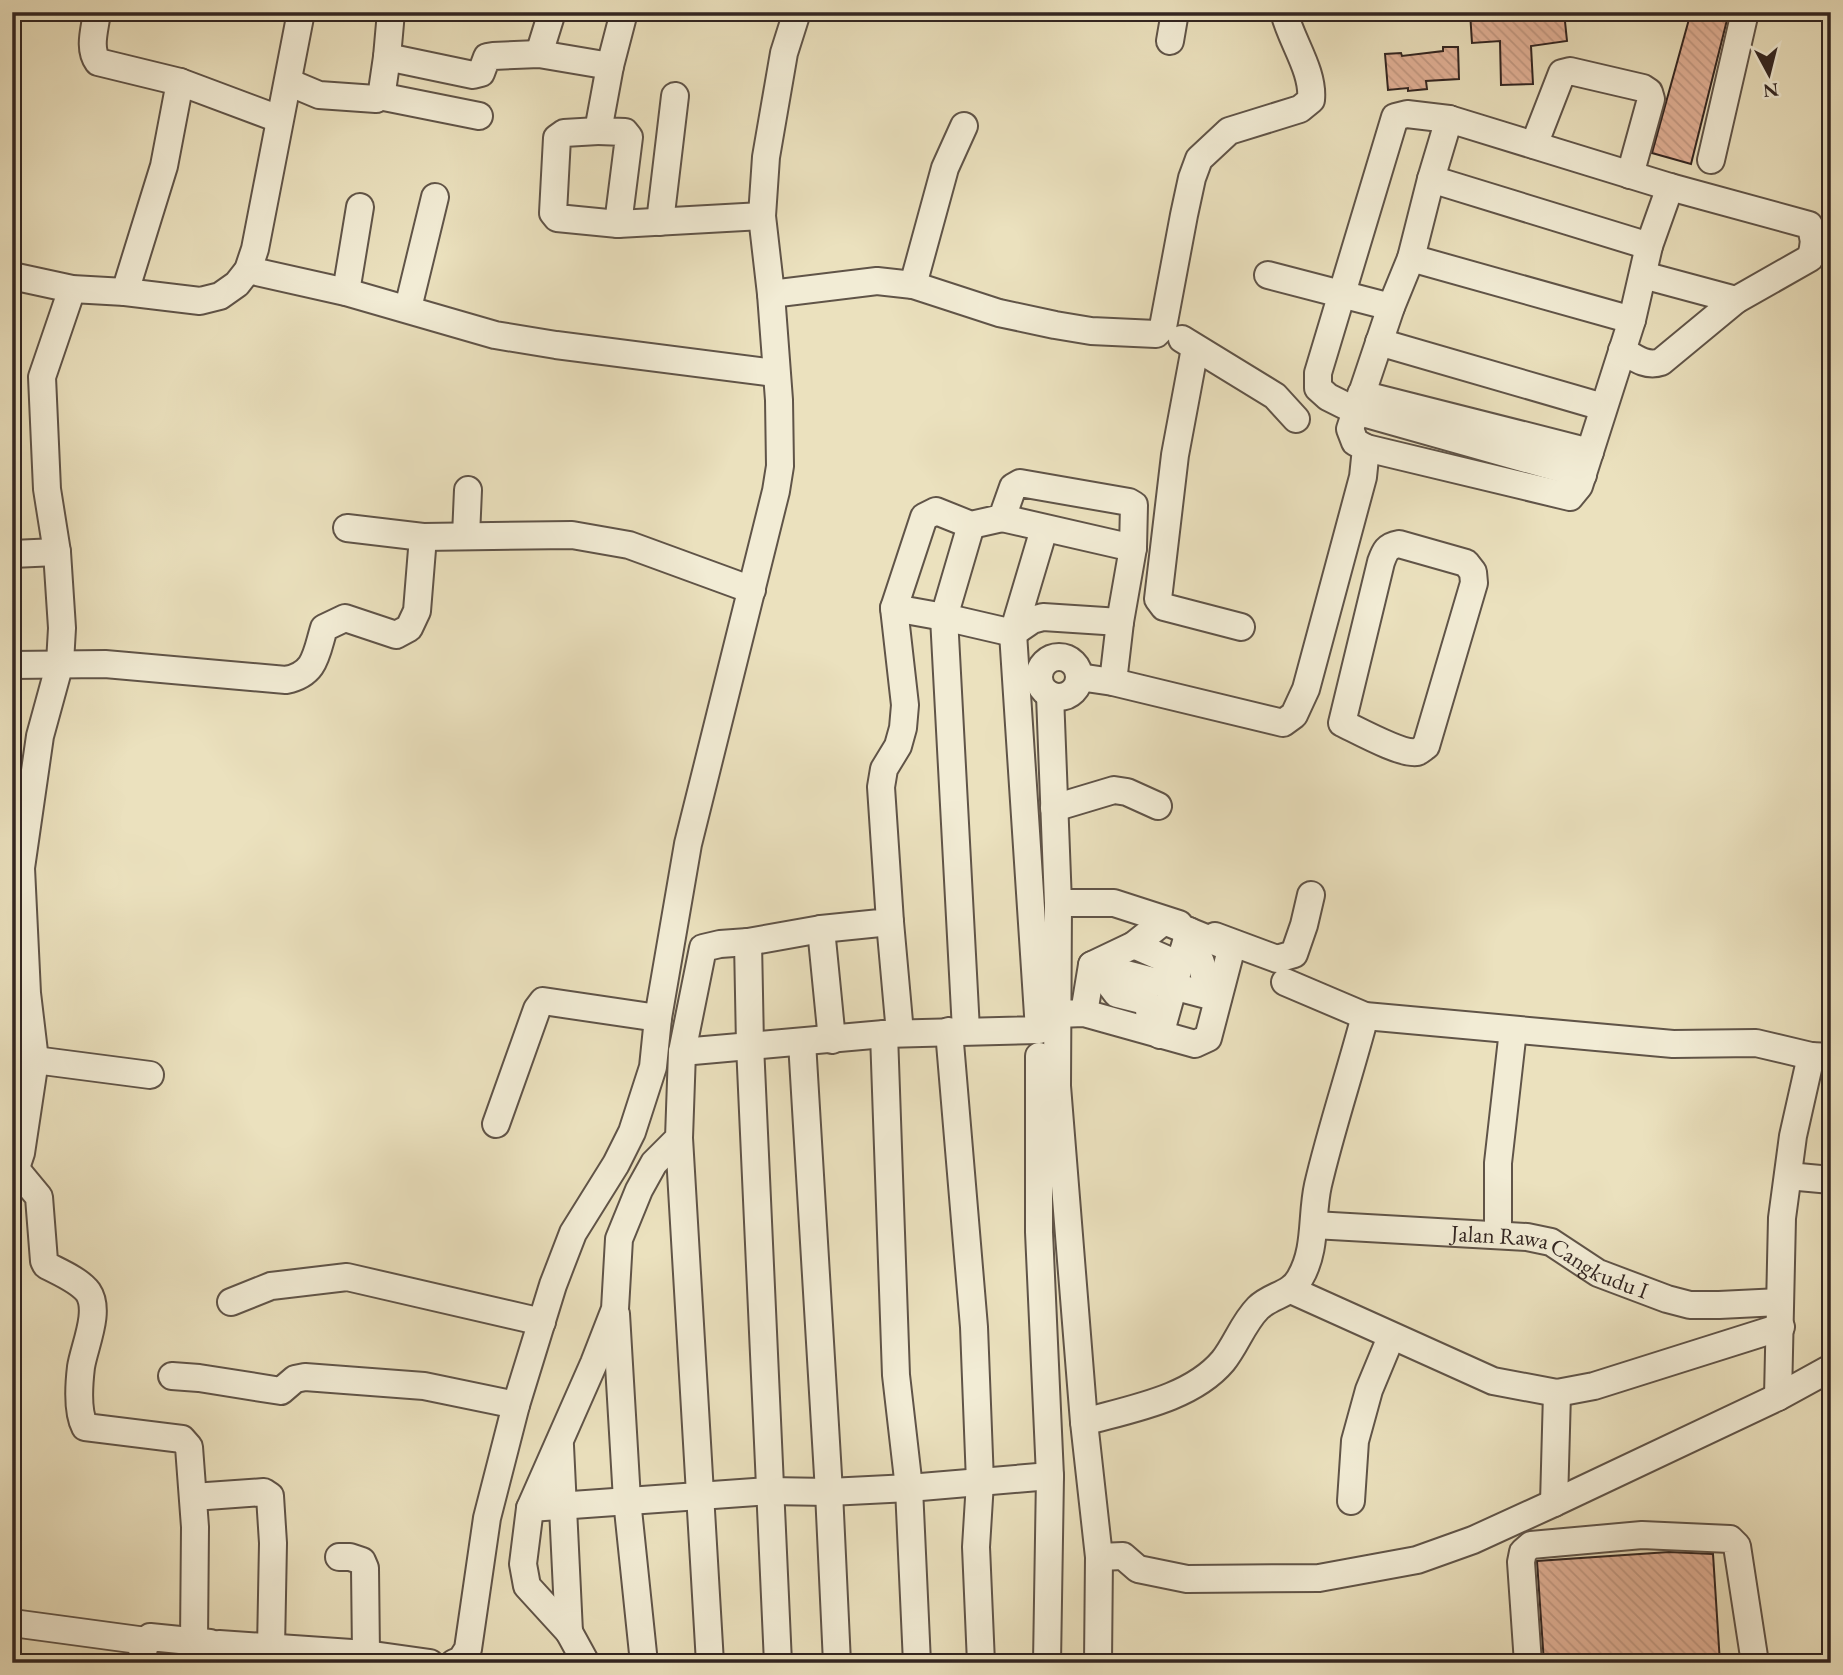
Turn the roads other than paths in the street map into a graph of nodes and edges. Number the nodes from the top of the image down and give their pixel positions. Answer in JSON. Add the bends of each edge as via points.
{"nodes":[{"id":1,"x":97,"y":12,"type":"edge"},
{"id":2,"x":301,"y":12,"type":"edge"},
{"id":3,"x":391,"y":12,"type":"edge"},
{"id":4,"x":552,"y":12,"type":"edge"},
{"id":5,"x":797,"y":12,"type":"edge"},
{"id":6,"x":1175,"y":12,"type":"edge"},
{"id":7,"x":1284,"y":12,"type":"edge"},
{"id":8,"x":1745,"y":12,"type":"edge"},
{"id":9,"x":623,"y":16,"type":"dead end"},
{"id":10,"x":1170,"y":41,"type":"dead end"},
{"id":11,"x":539,"y":54,"type":"junction"},
{"id":12,"x":387,"y":57,"type":"junction"},
{"id":13,"x":610,"y":66,"type":"junction"},
{"id":14,"x":180,"y":82,"type":"junction"},
{"id":15,"x":288,"y":82,"type":"junction"},
{"id":16,"x":379,"y":96,"type":"junction"},
{"id":17,"x":675,"y":96,"type":"dead end"},
{"id":18,"x":480,"y":116,"type":"dead end"},
{"id":19,"x":279,"y":119,"type":"junction"},
{"id":20,"x":1449,"y":119,"type":"junction"},
{"id":21,"x":964,"y":126,"type":"dead end"},
{"id":22,"x":598,"y":131,"type":"junction"},
{"id":23,"x":1534,"y":145,"type":"junction"},
{"id":24,"x":1711,"y":160,"type":"dead end"},
{"id":25,"x":1630,"y":175,"type":"junction"},
{"id":26,"x":1431,"y":179,"type":"junction"},
{"id":27,"x":1670,"y":187,"type":"junction"},
{"id":28,"x":435,"y":197,"type":"dead end"},
{"id":29,"x":360,"y":207,"type":"dead end"},
{"id":30,"x":762,"y":216,"type":"junction"},
{"id":31,"x":660,"y":222,"type":"junction"},
{"id":32,"x":618,"y":224,"type":"junction"},
{"id":33,"x":1649,"y":246,"type":"junction"},
{"id":34,"x":1411,"y":258,"type":"junction"},
{"id":35,"x":248,"y":270,"type":"junction"},
{"id":36,"x":1268,"y":275,"type":"dead end"},
{"id":37,"x":1643,"y":275,"type":"junction"},
{"id":38,"x":12,"y":276,"type":"edge"},
{"id":39,"x":914,"y":285,"type":"junction"},
{"id":40,"x":72,"y":289,"type":"junction"},
{"id":41,"x":125,"y":292,"type":"junction"},
{"id":42,"x":346,"y":292,"type":"junction"},
{"id":43,"x":771,"y":294,"type":"junction"},
{"id":44,"x":1343,"y":294,"type":"junction"},
{"id":45,"x":1736,"y":300,"type":"junction"},
{"id":46,"x":1391,"y":307,"type":"junction"},
{"id":47,"x":408,"y":309,"type":"junction"},
{"id":48,"x":1632,"y":320,"type":"junction"},
{"id":49,"x":1163,"y":327,"type":"junction"},
{"id":50,"x":1379,"y":342,"type":"junction"},
{"id":51,"x":1195,"y":348,"type":"junction"},
{"id":52,"x":1622,"y":351,"type":"junction"},
{"id":53,"x":775,"y":373,"type":"junction"},
{"id":54,"x":1358,"y":403,"type":"junction"},
{"id":55,"x":1603,"y":407,"type":"junction"},
{"id":56,"x":1296,"y":419,"type":"dead end"},
{"id":57,"x":1366,"y":448,"type":"junction"},
{"id":58,"x":1586,"y":463,"type":"junction"},
{"id":59,"x":468,"y":490,"type":"dead end"},
{"id":60,"x":1002,"y":518,"type":"junction"},
{"id":61,"x":971,"y":525,"type":"junction"},
{"id":62,"x":347,"y":528,"type":"dead end"},
{"id":63,"x":1044,"y":528,"type":"junction"},
{"id":64,"x":466,"y":536,"type":"junction"},
{"id":65,"x":423,"y":537,"type":"junction"},
{"id":66,"x":1133,"y":548,"type":"junction"},
{"id":67,"x":57,"y":552,"type":"junction"},
{"id":68,"x":12,"y":554,"type":"edge"},
{"id":69,"x":752,"y":590,"type":"junction"},
{"id":70,"x":894,"y":608,"type":"junction"},
{"id":71,"x":944,"y":617,"type":"junction"},
{"id":72,"x":1120,"y":622,"type":"junction"},
{"id":73,"x":1241,"y":627,"type":"dead end"},
{"id":74,"x":1013,"y":633,"type":"junction"},
{"id":75,"x":60,"y":663,"type":"junction"},
{"id":76,"x":12,"y":665,"type":"edge"},
{"id":77,"x":1079,"y":677,"type":"junction"},
{"id":78,"x":1113,"y":682,"type":"junction"},
{"id":79,"x":1050,"y":695,"type":"junction"},
{"id":80,"x":1301,"y":699,"type":"junction"},
{"id":81,"x":1342,"y":723,"type":"junction"},
{"id":82,"x":1158,"y":806,"type":"dead end"},
{"id":83,"x":1054,"y":808,"type":"junction"},
{"id":84,"x":1311,"y":895,"type":"dead end"},
{"id":85,"x":1058,"y":903,"type":"junction"},
{"id":86,"x":890,"y":922,"type":"junction"},
{"id":87,"x":821,"y":929,"type":"junction"},
{"id":88,"x":748,"y":943,"type":"junction"},
{"id":89,"x":1135,"y":945,"type":"junction"},
{"id":90,"x":1176,"y":957,"type":"junction"},
{"id":91,"x":1099,"y":967,"type":"junction"},
{"id":92,"x":1285,"y":982,"type":"dead end"},
{"id":93,"x":1220,"y":990,"type":"junction"},
{"id":94,"x":1084,"y":1013,"type":"junction"},
{"id":95,"x":1365,"y":1016,"type":"junction"},
{"id":96,"x":658,"y":1018,"type":"junction"},
{"id":97,"x":1048,"y":1022,"type":"junction"},
{"id":98,"x":1513,"y":1030,"type":"junction"},
{"id":99,"x":958,"y":1031,"type":"junction"},
{"id":100,"x":892,"y":1033,"type":"junction"},
{"id":101,"x":1156,"y":1033,"type":"junction"},
{"id":102,"x":832,"y":1040,"type":"junction"},
{"id":103,"x":802,"y":1042,"type":"junction"},
{"id":104,"x":750,"y":1045,"type":"junction"},
{"id":105,"x":681,"y":1052,"type":"junction"},
{"id":106,"x":1821,"y":1056,"type":"edge"},
{"id":107,"x":35,"y":1060,"type":"junction"},
{"id":108,"x":150,"y":1075,"type":"dead end"},
{"id":109,"x":496,"y":1124,"type":"dead end"},
{"id":110,"x":679,"y":1138,"type":"junction"},
{"id":111,"x":13,"y":1168,"type":"edge"},
{"id":112,"x":1788,"y":1176,"type":"junction"},
{"id":113,"x":1831,"y":1180,"type":"edge"},
{"id":114,"x":1314,"y":1225,"type":"junction"},
{"id":115,"x":1498,"y":1234,"type":"junction"},
{"id":116,"x":1291,"y":1290,"type":"junction"},
{"id":117,"x":231,"y":1302,"type":"dead end"},
{"id":118,"x":615,"y":1309,"type":"junction"},
{"id":119,"x":1780,"y":1315,"type":"junction"},
{"id":120,"x":542,"y":1322,"type":"junction"},
{"id":121,"x":1391,"y":1337,"type":"junction"},
{"id":122,"x":1831,"y":1368,"type":"edge"},
{"id":123,"x":172,"y":1377,"type":"dead end"},
{"id":124,"x":1558,"y":1393,"type":"junction"},
{"id":125,"x":1778,"y":1397,"type":"junction"},
{"id":126,"x":516,"y":1405,"type":"junction"},
{"id":127,"x":1084,"y":1422,"type":"junction"},
{"id":128,"x":559,"y":1437,"type":"junction"},
{"id":129,"x":1050,"y":1476,"type":"junction"},
{"id":130,"x":980,"y":1482,"type":"junction"},
{"id":131,"x":909,"y":1488,"type":"junction"},
{"id":132,"x":769,"y":1491,"type":"junction"},
{"id":133,"x":830,"y":1493,"type":"junction"},
{"id":134,"x":192,"y":1497,"type":"junction"},
{"id":135,"x":699,"y":1497,"type":"junction"},
{"id":136,"x":627,"y":1500,"type":"junction"},
{"id":137,"x":1350,"y":1501,"type":"dead end"},
{"id":138,"x":1554,"y":1503,"type":"junction"},
{"id":139,"x":564,"y":1505,"type":"junction"},
{"id":140,"x":530,"y":1508,"type":"junction"},
{"id":141,"x":339,"y":1557,"type":"dead end"},
{"id":142,"x":1099,"y":1557,"type":"junction"},
{"id":143,"x":12,"y":1626,"type":"edge"},
{"id":144,"x":569,"y":1632,"type":"junction"},
{"id":145,"x":271,"y":1648,"type":"junction"},
{"id":146,"x":210,"y":1649,"type":"edge"},
{"id":147,"x":143,"y":1652,"type":"edge"},
{"id":148,"x":366,"y":1654,"type":"junction"},
{"id":149,"x":430,"y":1663,"type":"edge"},
{"id":150,"x":454,"y":1663,"type":"edge"},
{"id":151,"x":586,"y":1663,"type":"edge"},
{"id":152,"x":645,"y":1663,"type":"edge"},
{"id":153,"x":710,"y":1663,"type":"edge"},
{"id":154,"x":778,"y":1663,"type":"edge"},
{"id":155,"x":836,"y":1663,"type":"edge"},
{"id":156,"x":917,"y":1663,"type":"edge"},
{"id":157,"x":981,"y":1663,"type":"edge"},
{"id":158,"x":1047,"y":1663,"type":"edge"},
{"id":159,"x":1098,"y":1663,"type":"edge"},
{"id":160,"x":1528,"y":1663,"type":"edge"},
{"id":161,"x":1755,"y":1663,"type":"edge"}],
"edges":[{"from":1,"to":14,"type":"street","via":[[92,43],[98,62]]},
{"from":2,"to":15,"type":"street"},
{"from":3,"to":12,"type":"street"},
{"from":4,"to":11,"type":"street"},
{"from":5,"to":30,"type":"street","via":[[782,64],[766,157]]},
{"from":6,"to":10,"type":"street"},
{"from":7,"to":49,"type":"street","via":[[1312,86],[1311,100],[1300,109],[1229,131],[1199,159]]},
{"from":8,"to":24,"type":"street"},
{"from":9,"to":13,"type":"street"},
{"from":11,"to":12,"type":"street","via":[[487,57],[477,75]]},
{"from":11,"to":13,"type":"street"},
{"from":12,"to":16,"type":"street"},
{"from":13,"to":22,"type":"street"},
{"from":14,"to":19,"type":"street"},
{"from":14,"to":41,"type":"street","via":[[164,166]]},
{"from":15,"to":16,"type":"street","via":[[319,95],[370,100]]},
{"from":15,"to":19,"type":"street"},
{"from":16,"to":18,"type":"street"},
{"from":17,"to":31,"type":"street"},
{"from":19,"to":35,"type":"street"},
{"from":20,"to":23,"type":"street"},
{"from":20,"to":26,"type":"street"},
{"from":20,"to":44,"type":"street","via":[[1395,117]]},
{"from":21,"to":39,"type":"street","via":[[945,168]]},
{"from":22,"to":32,"type":"street","via":[[625,132],[629,137]]},
{"from":22,"to":32,"type":"street","via":[[564,133],[557,138],[553,214]]},
{"from":23,"to":25,"type":"street"},
{"from":23,"to":25,"type":"street","via":[[1562,73],[1643,88],[1651,99]]},
{"from":25,"to":27,"type":"street"},
{"from":26,"to":33,"type":"street"},
{"from":26,"to":34,"type":"street"},
{"from":27,"to":33,"type":"street"},
{"from":27,"to":45,"type":"street","via":[[1810,225],[1814,243],[1810,258]]},
{"from":28,"to":47,"type":"street"},
{"from":29,"to":42,"type":"street"},
{"from":30,"to":31,"type":"street"},
{"from":30,"to":43,"type":"street"},
{"from":31,"to":32,"type":"street"},
{"from":33,"to":37,"type":"street"},
{"from":34,"to":46,"type":"street"},
{"from":34,"to":48,"type":"street"},
{"from":35,"to":41,"type":"street","via":[[220,296],[200,301]]},
{"from":35,"to":42,"type":"street"},
{"from":36,"to":44,"type":"street"},
{"from":37,"to":45,"type":"street"},
{"from":37,"to":48,"type":"street"},
{"from":38,"to":40,"type":"street"},
{"from":39,"to":43,"type":"street","via":[[866,282]]},
{"from":39,"to":49,"type":"street","via":[[999,313],[1091,331],[1148,336]]},
{"from":40,"to":41,"type":"street"},
{"from":40,"to":67,"type":"street","via":[[42,377],[47,489]]},
{"from":42,"to":47,"type":"street"},
{"from":43,"to":53,"type":"street"},
{"from":44,"to":46,"type":"street"},
{"from":44,"to":54,"type":"street","via":[[1317,382],[1328,397]]},
{"from":45,"to":52,"type":"street","via":[[1661,362],[1648,364]]},
{"from":46,"to":50,"type":"street"},
{"from":47,"to":53,"type":"street","via":[[495,335]]},
{"from":48,"to":52,"type":"street"},
{"from":49,"to":51,"type":"street"},
{"from":50,"to":54,"type":"street"},
{"from":50,"to":55,"type":"street"},
{"from":51,"to":56,"type":"street","via":[[1275,396]]},
{"from":51,"to":73,"type":"street","via":[[1175,455],[1158,599],[1164,607]]},
{"from":52,"to":55,"type":"street"},
{"from":53,"to":69,"type":"street","via":[[780,466]]},
{"from":54,"to":57,"type":"street","via":[[1350,429],[1355,442]]},
{"from":54,"to":58,"type":"street"},
{"from":55,"to":58,"type":"street"},
{"from":57,"to":58,"type":"street","via":[[1570,497]]},
{"from":57,"to":80,"type":"street","via":[[1351,527]]},
{"from":59,"to":64,"type":"street"},
{"from":60,"to":61,"type":"street"},
{"from":60,"to":63,"type":"street"},
{"from":60,"to":66,"type":"street","via":[[1013,487],[1020,483],[1129,502],[1135,510]]},
{"from":61,"to":70,"type":"street","via":[[936,511],[924,517]]},
{"from":61,"to":71,"type":"street"},
{"from":62,"to":65,"type":"street"},
{"from":63,"to":66,"type":"street"},
{"from":63,"to":74,"type":"street"},
{"from":64,"to":65,"type":"street"},
{"from":64,"to":69,"type":"street","via":[[572,535],[629,545]]},
{"from":65,"to":75,"type":"street","via":[[417,611],[409,628],[396,635],[345,618],[338,620],[324,628],[314,662],[298,678]]},
{"from":66,"to":72,"type":"street"},
{"from":67,"to":68,"type":"street"},
{"from":67,"to":75,"type":"street"},
{"from":69,"to":96,"type":"street","via":[[688,844]]},
{"from":70,"to":71,"type":"street"},
{"from":70,"to":86,"type":"street","via":[[905,705],[898,746],[884,769],[881,787]]},
{"from":71,"to":74,"type":"street"},
{"from":71,"to":99,"type":"street"},
{"from":72,"to":74,"type":"street","via":[[1042,617]]},
{"from":72,"to":78,"type":"street"},
{"from":74,"to":97,"type":"street"},
{"from":75,"to":76,"type":"street"},
{"from":75,"to":107,"type":"street","via":[[40,736],[21,868]]},
{"from":77,"to":78,"type":"street"},
{"from":77,"to":79,"type":"street","via":[[1070,694]]},
{"from":77,"to":79,"type":"street","via":[[1076,666],[1066,658],[1048,660],[1040,669],[1039,681]]},
{"from":78,"to":80,"type":"street","via":[[1283,723],[1294,715]]},
{"from":79,"to":83,"type":"street"},
{"from":80,"to":81,"type":"street"},
{"from":81,"to":81,"type":"street","via":[[1385,550],[1399,544],[1466,564],[1474,583],[1426,746],[1409,752]]},
{"from":82,"to":83,"type":"street","via":[[1114,790]]},
{"from":83,"to":85,"type":"street"},
{"from":84,"to":85,"type":"street","via":[[1294,954],[1277,959],[1123,905]]},
{"from":85,"to":97,"type":"street"},
{"from":86,"to":87,"type":"street"},
{"from":86,"to":100,"type":"street"},
{"from":87,"to":88,"type":"street"},
{"from":87,"to":102,"type":"street"},
{"from":88,"to":104,"type":"street"},
{"from":88,"to":105,"type":"street","via":[[703,948]]},
{"from":89,"to":90,"type":"street"},
{"from":89,"to":90,"type":"street","via":[[1164,920]]},
{"from":89,"to":91,"type":"street"},
{"from":90,"to":91,"type":"street"},
{"from":90,"to":93,"type":"street"},
{"from":90,"to":93,"type":"street","via":[[1228,947]]},
{"from":90,"to":101,"type":"street"},
{"from":91,"to":94,"type":"street"},
{"from":91,"to":101,"type":"street","via":[[1117,994],[1147,1004]]},
{"from":92,"to":95,"type":"street"},
{"from":93,"to":101,"type":"street","via":[[1208,1038],[1203,1042]]},
{"from":94,"to":97,"type":"street"},
{"from":94,"to":101,"type":"street"},
{"from":95,"to":98,"type":"street"},
{"from":95,"to":114,"type":"street","via":[[1318,1187]]},
{"from":96,"to":109,"type":"street","via":[[542,1001]]},
{"from":96,"to":120,"type":"street","via":[[653,1067],[632,1132],[573,1233]]},
{"from":97,"to":99,"type":"street"},
{"from":97,"to":127,"type":"street"},
{"from":97,"to":129,"type":"street","via":[[1039,1233]]},
{"from":98,"to":106,"type":"street","via":[[1673,1044],[1756,1043]]},
{"from":98,"to":115,"type":"street","via":[[1498,1163]]},
{"from":99,"to":100,"type":"street"},
{"from":99,"to":130,"type":"street"},
{"from":100,"to":102,"type":"street"},
{"from":100,"to":131,"type":"street","via":[[895,1375]]},
{"from":102,"to":103,"type":"street"},
{"from":103,"to":104,"type":"street"},
{"from":103,"to":133,"type":"street"},
{"from":104,"to":105,"type":"street"},
{"from":104,"to":132,"type":"street"},
{"from":105,"to":110,"type":"street"},
{"from":106,"to":112,"type":"street","via":[[1793,1136]]},
{"from":107,"to":108,"type":"street"},
{"from":107,"to":111,"type":"street","via":[[21,1153]]},
{"from":110,"to":118,"type":"street","via":[[654,1163],[619,1239]]},
{"from":110,"to":135,"type":"street"},
{"from":111,"to":134,"type":"street","via":[[39,1197],[46,1265],[83,1287],[93,1304],[81,1367],[85,1427],[182,1439],[189,1447]]},
{"from":112,"to":113,"type":"street"},
{"from":112,"to":119,"type":"street","via":[[1782,1218]]},
{"from":114,"to":115,"type":"street","name":"Jalan Rawa Cangkudu I"},
{"from":114,"to":116,"type":"street","via":[[1306,1264]]},
{"from":115,"to":119,"type":"street","name":"Jalan Rawa Cangkudu I","via":[[1551,1242],[1598,1273],[1667,1299]]},
{"from":116,"to":121,"type":"street"},
{"from":116,"to":127,"type":"street","via":[[1258,1308],[1209,1375],[1181,1390]]},
{"from":117,"to":120,"type":"street","via":[[271,1286],[347,1277]]},
{"from":118,"to":128,"type":"street"},
{"from":118,"to":136,"type":"street"},
{"from":119,"to":124,"type":"street","via":[[1594,1386]]},
{"from":119,"to":125,"type":"street"},
{"from":120,"to":126,"type":"street"},
{"from":121,"to":124,"type":"street","via":[[1493,1381]]},
{"from":121,"to":137,"type":"street","via":[[1355,1441]]},
{"from":122,"to":125,"type":"street"},
{"from":123,"to":126,"type":"street","via":[[281,1391],[305,1377],[424,1386]]},
{"from":124,"to":138,"type":"street"},
{"from":125,"to":138,"type":"street"},
{"from":126,"to":150,"type":"street","via":[[487,1518],[468,1649]]},
{"from":127,"to":142,"type":"street"},
{"from":128,"to":139,"type":"street"},
{"from":128,"to":140,"type":"street"},
{"from":129,"to":130,"type":"street"},
{"from":129,"to":158,"type":"street"},
{"from":130,"to":131,"type":"street"},
{"from":130,"to":157,"type":"street","via":[[976,1547]]},
{"from":131,"to":133,"type":"street"},
{"from":131,"to":156,"type":"street"},
{"from":132,"to":133,"type":"street"},
{"from":132,"to":135,"type":"street"},
{"from":132,"to":154,"type":"street"},
{"from":133,"to":155,"type":"street"},
{"from":134,"to":145,"type":"street","via":[[264,1492],[270,1496]]},
{"from":134,"to":146,"type":"street"},
{"from":135,"to":136,"type":"street"},
{"from":135,"to":153,"type":"street"},
{"from":136,"to":139,"type":"street"},
{"from":136,"to":152,"type":"street"},
{"from":138,"to":142,"type":"street","via":[[1417,1560],[1319,1578],[1187,1579],[1138,1569],[1123,1556]]},
{"from":139,"to":140,"type":"street"},
{"from":139,"to":144,"type":"street"},
{"from":140,"to":144,"type":"street","via":[[523,1564],[527,1586]]},
{"from":141,"to":148,"type":"street","via":[[362,1561],[365,1568]]},
{"from":142,"to":159,"type":"street"},
{"from":143,"to":147,"type":"street","via":[[20,1624]]},
{"from":144,"to":151,"type":"street"},
{"from":145,"to":146,"type":"street"},
{"from":145,"to":148,"type":"street"},
{"from":146,"to":147,"type":"street","via":[[150,1637]]},
{"from":148,"to":149,"type":"street"},
{"from":160,"to":161,"type":"street","via":[[1523,1552],[1531,1545],[1642,1535],[1730,1539],[1737,1546]]}]}
